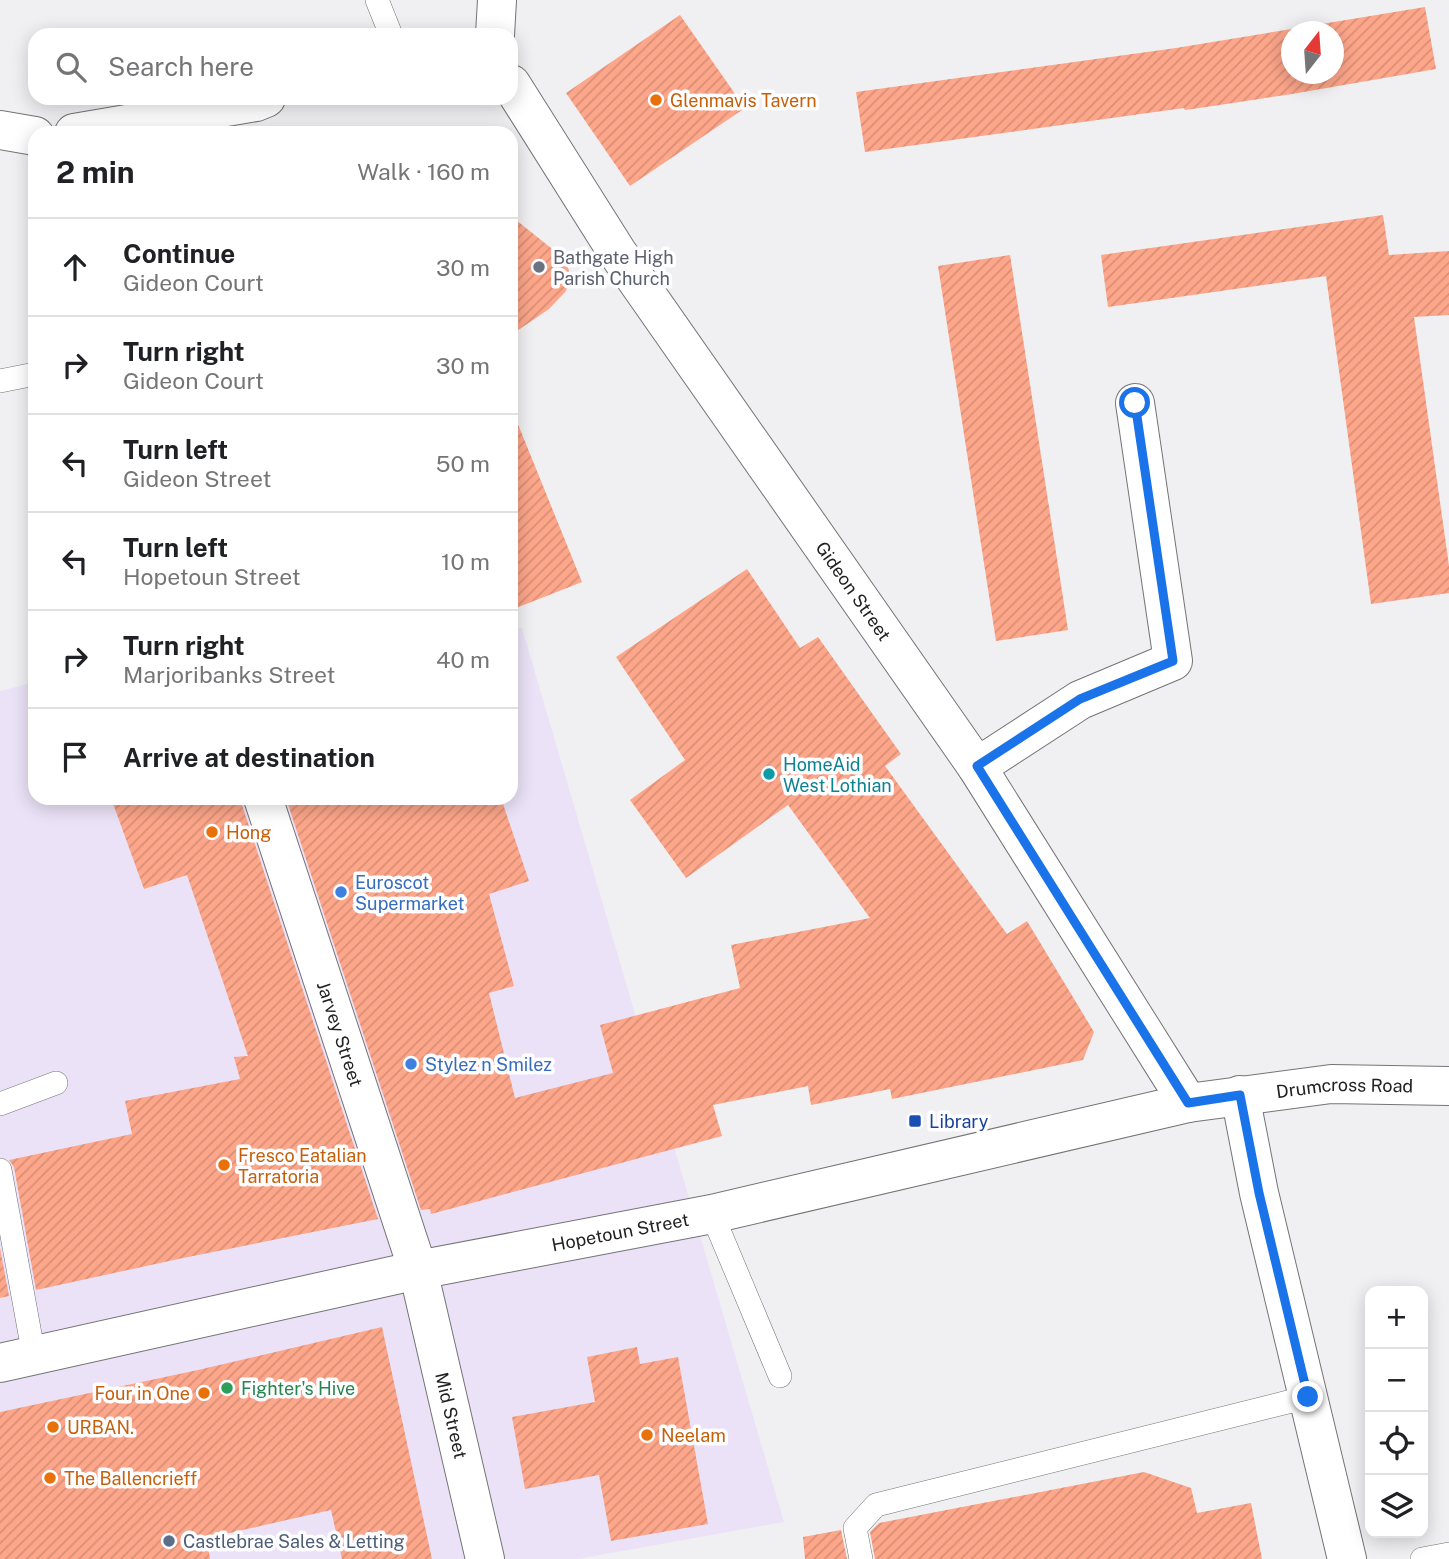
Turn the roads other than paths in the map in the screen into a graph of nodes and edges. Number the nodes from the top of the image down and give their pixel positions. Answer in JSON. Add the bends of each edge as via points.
{"nodes":[{"id":1,"x":377,"y":0,"type":"edge"},
{"id":2,"x":497,"y":0,"type":"edge"},
{"id":3,"x":388,"y":28,"type":"edge"},
{"id":4,"x":495,"y":28,"type":"edge"},
{"id":5,"x":518,"y":95,"type":"edge"},
{"id":6,"x":238,"y":105,"type":"edge"},
{"id":7,"x":115,"y":126,"type":"edge"},
{"id":8,"x":0,"y":130,"type":"edge"},
{"id":9,"x":28,"y":135,"type":"edge"},
{"id":10,"x":28,"y":375,"type":"edge"},
{"id":11,"x":0,"y":381,"type":"edge"},
{"id":12,"x":1135,"y":403,"type":"dead end"},
{"id":13,"x":977,"y":766,"type":"junction"},
{"id":14,"x":265,"y":805,"type":"edge"},
{"id":15,"x":55,"y":1083,"type":"dead end"},
{"id":16,"x":1449,"y":1086,"type":"edge"},
{"id":17,"x":1240,"y":1095,"type":"junction"},
{"id":18,"x":1188,"y":1103,"type":"junction"},
{"id":19,"x":0,"y":1104,"type":"edge"},
{"id":20,"x":0,"y":1170,"type":"edge"},
{"id":21,"x":712,"y":1214,"type":"junction"},
{"id":22,"x":418,"y":1270,"type":"junction"},
{"id":23,"x":17,"y":1359,"type":"edge"},
{"id":24,"x":780,"y":1376,"type":"dead end"},
{"id":25,"x":1308,"y":1397,"type":"junction"},
{"id":26,"x":1449,"y":1554,"type":"edge"},
{"id":27,"x":485,"y":1559,"type":"edge"},
{"id":28,"x":861,"y":1559,"type":"edge"},
{"id":29,"x":1347,"y":1559,"type":"edge"},
{"id":30,"x":1422,"y":1559,"type":"edge"}],
"edges":[{"from":1,"to":3,"type":"lane"},
{"from":2,"to":4,"type":"street"},
{"from":5,"to":13,"type":"street","name":"Gideon Street","via":[[617,253]]},
{"from":6,"to":7,"type":"street"},
{"from":8,"to":9,"type":"street"},
{"from":10,"to":11,"type":"lane"},
{"from":12,"to":13,"type":"street","via":[[1173,661],[1080,699]]},
{"from":13,"to":18,"type":"street","name":"Gideon Street"},
{"from":14,"to":22,"type":"street","name":"Jarvey Street"},
{"from":15,"to":19,"type":"lane"},
{"from":16,"to":17,"type":"street","name":"Drumcross Road","via":[[1331,1084]]},
{"from":17,"to":18,"type":"street","name":"Hopetoun Street"},
{"from":17,"to":25,"type":"street"},
{"from":18,"to":21,"type":"street","name":"Hopetoun Street"},
{"from":20,"to":23,"type":"lane"},
{"from":21,"to":22,"type":"street","name":"Hopetoun Street"},
{"from":21,"to":24,"type":"lane"},
{"from":22,"to":23,"type":"street","name":"Hopetoun Street"},
{"from":22,"to":27,"type":"street","name":"Mid Street"},
{"from":25,"to":28,"type":"lane","via":[[876,1505],[855,1528]]},
{"from":25,"to":29,"type":"street"},
{"from":26,"to":30,"type":"lane"}]}
